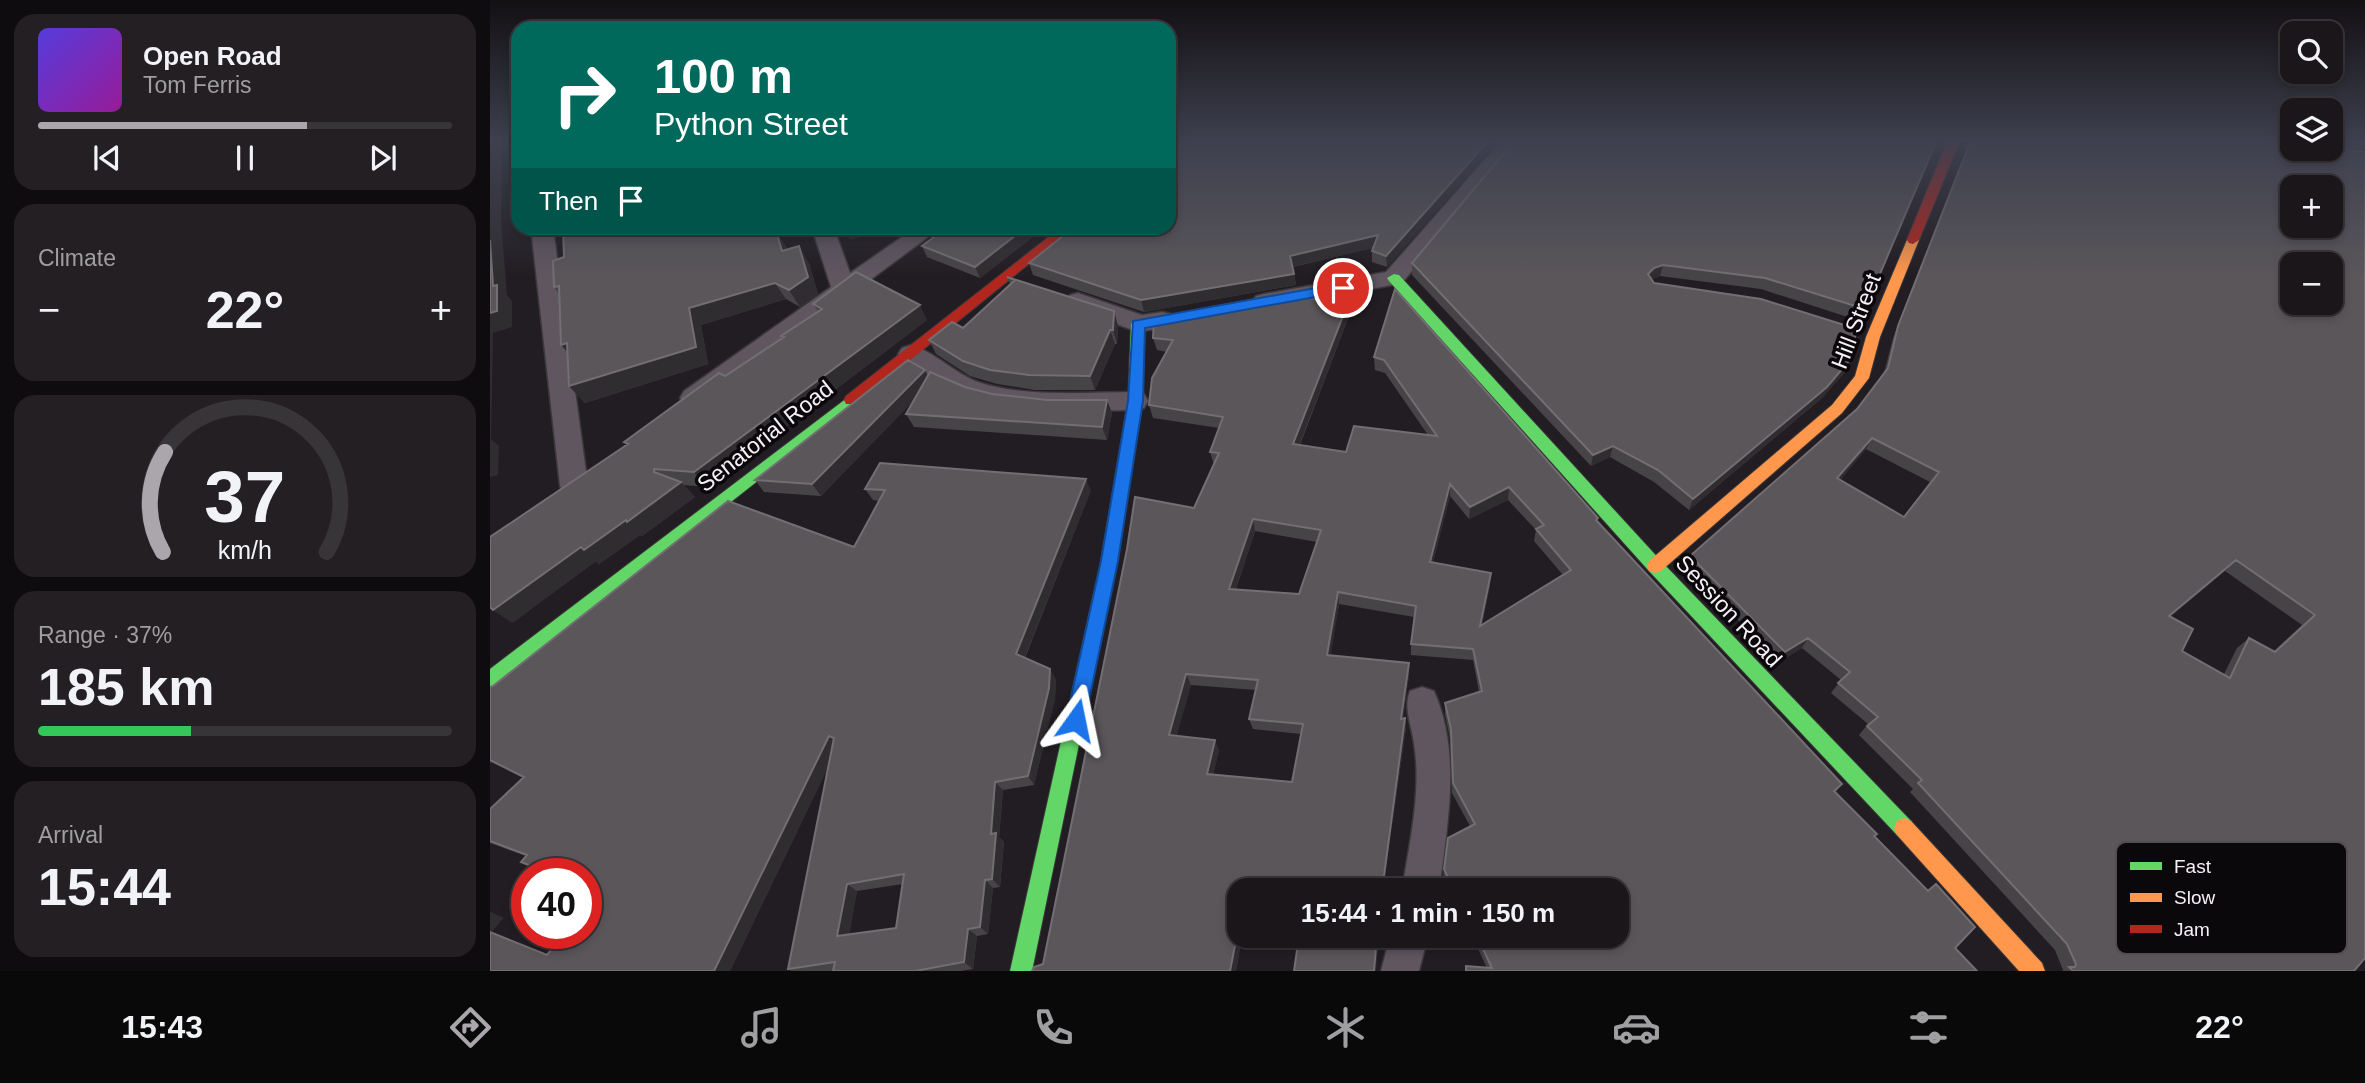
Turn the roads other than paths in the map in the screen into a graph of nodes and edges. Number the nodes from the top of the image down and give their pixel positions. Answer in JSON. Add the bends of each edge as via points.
{"nodes":[{"id":1,"x":1472,"y":185,"type":"edge"},
{"id":2,"x":1935,"y":185,"type":"edge"},
{"id":3,"x":543,"y":235,"type":"edge"},
{"id":4,"x":825,"y":235,"type":"edge"},
{"id":5,"x":919,"y":235,"type":"edge"},
{"id":6,"x":1059,"y":235,"type":"edge"},
{"id":7,"x":1008,"y":277,"type":"junction"},
{"id":8,"x":1394,"y":278,"type":"junction"},
{"id":9,"x":1034,"y":286,"type":"edge"},
{"id":10,"x":844,"y":289,"type":"junction"},
{"id":11,"x":1060,"y":295,"type":"edge"},
{"id":12,"x":1246,"y":305,"type":"edge"},
{"id":13,"x":1178,"y":317,"type":"edge"},
{"id":14,"x":1138,"y":324,"type":"junction"},
{"id":15,"x":1848,"y":329,"type":"edge"},
{"id":16,"x":1873,"y":337,"type":"junction"},
{"id":17,"x":911,"y":354,"type":"junction"},
{"id":18,"x":1135,"y":401,"type":"junction"},
{"id":19,"x":673,"y":412,"type":"edge"},
{"id":20,"x":596,"y":469,"type":"edge"},
{"id":21,"x":1655,"y":566,"type":"junction"},
{"id":22,"x":490,"y":680,"type":"edge"},
{"id":23,"x":1422,"y":702,"type":"dead end"},
{"id":24,"x":1422,"y":878,"type":"edge"},
{"id":25,"x":1406,"y":948,"type":"edge"},
{"id":26,"x":1021,"y":971,"type":"edge"},
{"id":27,"x":1400,"y":971,"type":"edge"},
{"id":28,"x":2035,"y":971,"type":"edge"}],
"edges":[{"from":1,"to":8,"type":"street"},
{"from":2,"to":16,"type":"street","name":"Hill Street"},
{"from":3,"to":20,"type":"street","via":[[564,492]]},
{"from":4,"to":10,"type":"street"},
{"from":5,"to":10,"type":"street"},
{"from":6,"to":7,"type":"street","name":"Senatorial Road"},
{"from":7,"to":9,"type":"street"},
{"from":7,"to":17,"type":"street","name":"Senatorial Road"},
{"from":8,"to":12,"type":"street"},
{"from":8,"to":21,"type":"street","name":"Session Road"},
{"from":10,"to":19,"type":"street"},
{"from":11,"to":14,"type":"street"},
{"from":13,"to":14,"type":"street"},
{"from":14,"to":18,"type":"street"},
{"from":15,"to":16,"type":"street"},
{"from":16,"to":21,"type":"street","name":"Hill Street","via":[[1862,377],[1837,410]]},
{"from":17,"to":18,"type":"street","via":[[943,376],[978,391],[1040,400]]},
{"from":17,"to":22,"type":"street","name":"Senatorial Road"},
{"from":18,"to":26,"type":"street","via":[[1104,588]]},
{"from":21,"to":28,"type":"street","name":"Session Road"},
{"from":23,"to":24,"type":"street","via":[[1432,747],[1432,809]]},
{"from":25,"to":27,"type":"street"}]}
